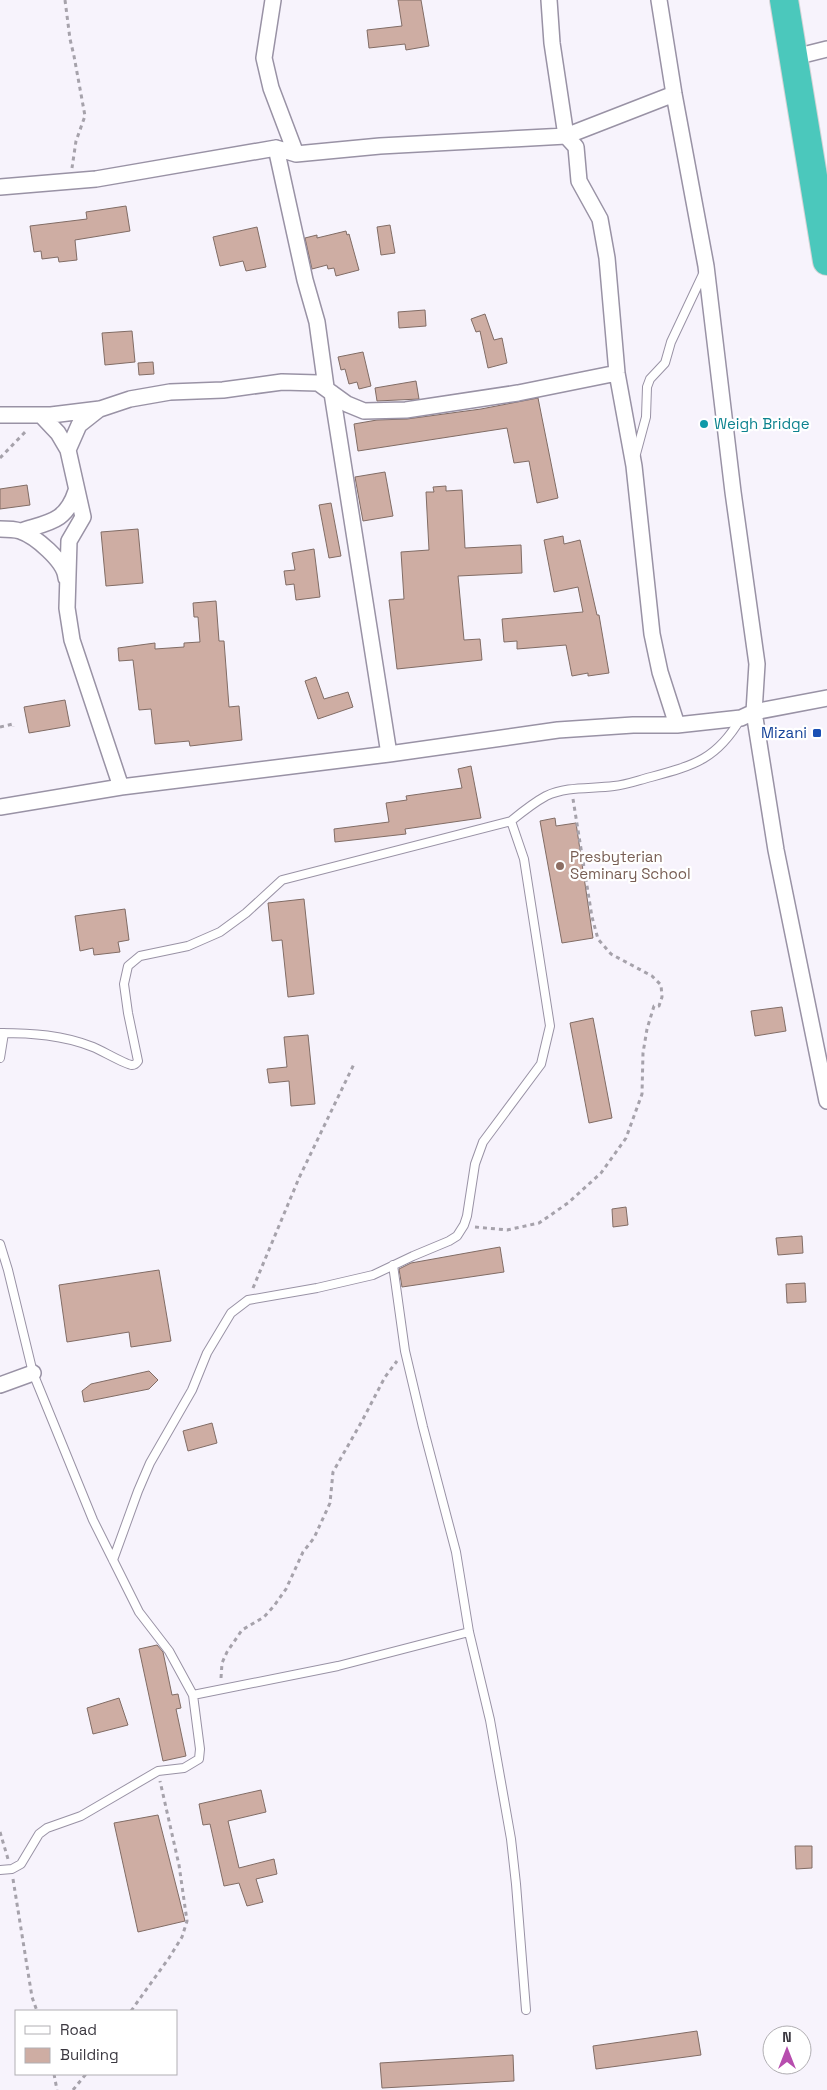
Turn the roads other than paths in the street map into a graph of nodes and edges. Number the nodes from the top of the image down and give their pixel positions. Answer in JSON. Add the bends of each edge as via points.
{"nodes":[{"id":1,"x":273,"y":0,"type":"edge"},
{"id":2,"x":548,"y":0,"type":"edge"},
{"id":3,"x":659,"y":0,"type":"edge"},
{"id":4,"x":784,"y":0,"type":"edge"},
{"id":5,"x":827,"y":49,"type":"edge"},
{"id":6,"x":795,"y":57,"type":"junction"},
{"id":7,"x":674,"y":94,"type":"junction"},
{"id":8,"x":566,"y":136,"type":"junction"},
{"id":9,"x":276,"y":148,"type":"junction"},
{"id":10,"x":296,"y":154,"type":"junction"},
{"id":11,"x":0,"y":187,"type":"edge"},
{"id":12,"x":827,"y":261,"type":"edge"},
{"id":13,"x":706,"y":266,"type":"junction"},
{"id":14,"x":617,"y":373,"type":"junction"},
{"id":15,"x":329,"y":390,"type":"junction"},
{"id":16,"x":100,"y":409,"type":"junction"},
{"id":17,"x":0,"y":415,"type":"edge"},
{"id":18,"x":41,"y":416,"type":"junction"},
{"id":19,"x":68,"y":450,"type":"junction"},
{"id":20,"x":634,"y":466,"type":"junction"},
{"id":21,"x":76,"y":491,"type":"junction"},
{"id":22,"x":0,"y":529,"type":"edge"},
{"id":23,"x":21,"y":531,"type":"junction"},
{"id":24,"x":67,"y":608,"type":"junction"},
{"id":25,"x":827,"y":698,"type":"edge"},
{"id":26,"x":748,"y":715,"type":"junction"},
{"id":27,"x":677,"y":725,"type":"junction"},
{"id":28,"x":390,"y":754,"type":"junction"},
{"id":29,"x":121,"y":787,"type":"junction"},
{"id":30,"x":0,"y":807,"type":"edge"},
{"id":31,"x":511,"y":820,"type":"junction"},
{"id":32,"x":2,"y":1033,"type":"edge"},
{"id":33,"x":0,"y":1058,"type":"edge"},
{"id":34,"x":827,"y":1101,"type":"edge"},
{"id":35,"x":0,"y":1244,"type":"edge"},
{"id":36,"x":393,"y":1265,"type":"junction"},
{"id":37,"x":33,"y":1373,"type":"junction"},
{"id":38,"x":0,"y":1385,"type":"edge"},
{"id":39,"x":113,"y":1560,"type":"junction"},
{"id":40,"x":469,"y":1632,"type":"junction"},
{"id":41,"x":193,"y":1695,"type":"junction"},
{"id":42,"x":0,"y":1870,"type":"edge"},
{"id":43,"x":526,"y":2010,"type":"dead end"}],
"edges":[{"from":1,"to":10,"type":"street","via":[[264,58]]},
{"from":2,"to":8,"type":"street"},
{"from":3,"to":7,"type":"street"},
{"from":4,"to":6,"type":"highway"},
{"from":5,"to":6,"type":"street"},
{"from":6,"to":12,"type":"highway"},
{"from":7,"to":8,"type":"street"},
{"from":7,"to":13,"type":"street"},
{"from":8,"to":10,"type":"street"},
{"from":8,"to":14,"type":"street","via":[[576,147],[579,181],[600,219],[607,258]]},
{"from":9,"to":10,"type":"street"},
{"from":9,"to":11,"type":"street","via":[[160,169]]},
{"from":9,"to":15,"type":"street","via":[[317,322]]},
{"from":13,"to":20,"type":"lane","via":[[671,342],[665,363],[647,387],[646,417]]},
{"from":13,"to":26,"type":"street","via":[[757,664]]},
{"from":14,"to":15,"type":"street","via":[[406,410],[364,411],[347,404]]},
{"from":14,"to":20,"type":"street"},
{"from":15,"to":16,"type":"street","via":[[310,382],[282,382],[223,390],[170,392],[130,399]]},
{"from":15,"to":28,"type":"street"},
{"from":16,"to":18,"type":"street"},
{"from":16,"to":19,"type":"street","via":[[79,425]]},
{"from":17,"to":18,"type":"street"},
{"from":18,"to":19,"type":"street","via":[[58,433]]},
{"from":19,"to":21,"type":"street"},
{"from":20,"to":27,"type":"street","via":[[652,634]]},
{"from":21,"to":23,"type":"street","via":[[65,514]]},
{"from":21,"to":24,"type":"street","via":[[82,517],[69,541]]},
{"from":22,"to":23,"type":"street"},
{"from":23,"to":24,"type":"street","via":[[53,555],[65,571]]},
{"from":24,"to":29,"type":"street","via":[[72,640]]},
{"from":25,"to":26,"type":"street"},
{"from":26,"to":27,"type":"street"},
{"from":26,"to":31,"type":"lane","via":[[716,750],[696,764],[615,786],[571,789],[547,796]]},
{"from":26,"to":34,"type":"street"},
{"from":27,"to":28,"type":"street","via":[[558,730]]},
{"from":28,"to":29,"type":"street"},
{"from":29,"to":30,"type":"street"},
{"from":31,"to":32,"type":"lane","via":[[282,880],[220,932],[188,946],[140,956],[128,966],[124,984],[138,1061],[135,1064],[130,1065],[75,1040],[39,1034]]},
{"from":31,"to":36,"type":"lane","via":[[524,859],[550,1026],[541,1064],[483,1142],[475,1164],[467,1216],[457,1236]]},
{"from":32,"to":33,"type":"lane"},
{"from":35,"to":37,"type":"lane"},
{"from":36,"to":39,"type":"lane","via":[[373,1275],[248,1300],[231,1313],[207,1352],[192,1390],[150,1463]]},
{"from":36,"to":40,"type":"lane","via":[[405,1352],[456,1552]]},
{"from":37,"to":38,"type":"street"},
{"from":37,"to":39,"type":"lane","via":[[93,1520]]},
{"from":39,"to":41,"type":"lane","via":[[139,1612],[168,1651]]},
{"from":40,"to":41,"type":"lane","via":[[338,1666]]},
{"from":40,"to":43,"type":"lane","via":[[490,1720],[511,1839]]},
{"from":41,"to":42,"type":"lane","via":[[199,1759],[184,1768],[158,1771],[81,1816],[47,1828],[39,1834],[21,1864]]}]}
